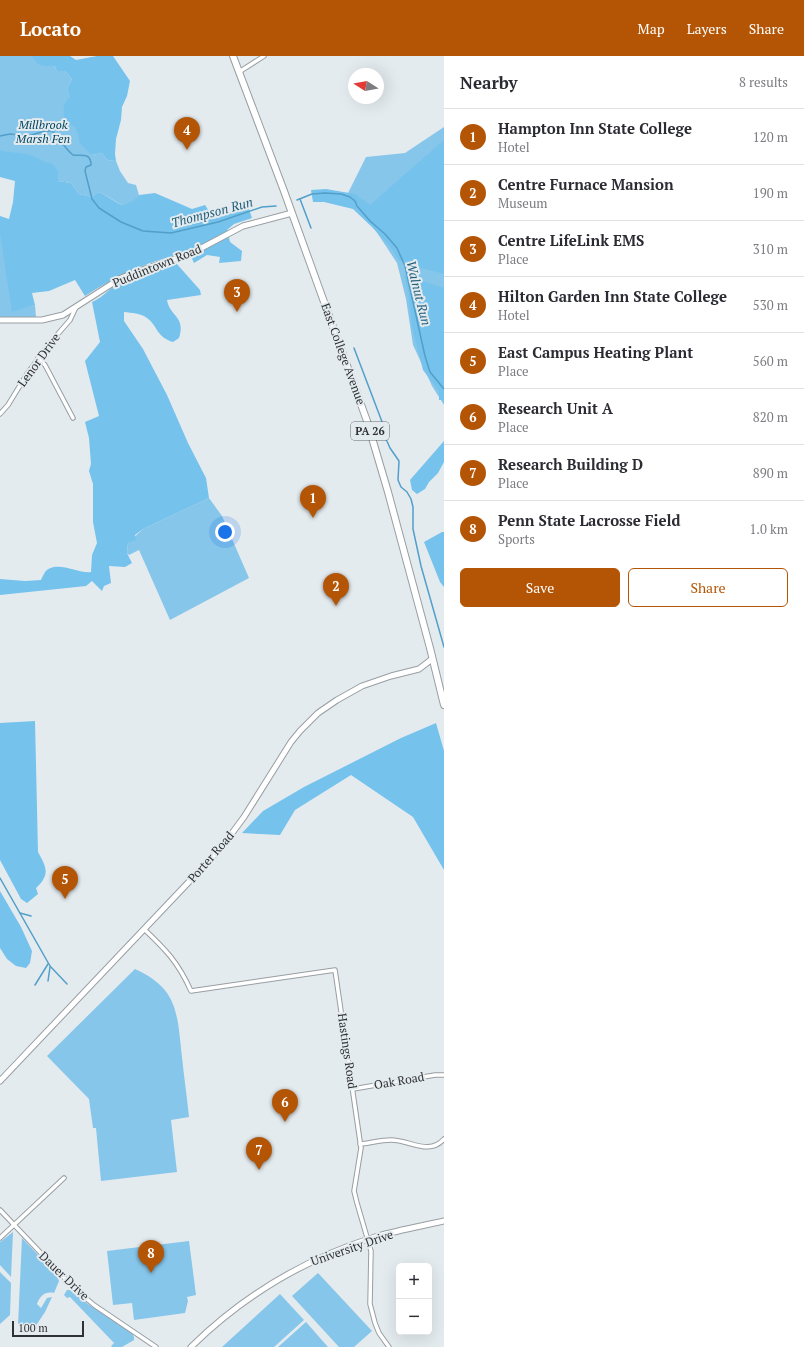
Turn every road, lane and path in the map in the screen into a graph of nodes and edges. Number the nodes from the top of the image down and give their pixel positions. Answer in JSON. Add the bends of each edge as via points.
{"nodes":[{"id":1,"x":233,"y":56,"type":"edge"},
{"id":2,"x":264,"y":56,"type":"edge"},
{"id":3,"x":239,"y":72,"type":"junction"},
{"id":4,"x":292,"y":213,"type":"junction"},
{"id":5,"x":77,"y":306,"type":"junction"},
{"id":6,"x":0,"y":320,"type":"edge"},
{"id":7,"x":38,"y":358,"type":"junction"},
{"id":8,"x":0,"y":414,"type":"edge"},
{"id":9,"x":73,"y":418,"type":"dead end"},
{"id":10,"x":432,"y":659,"type":"junction"},
{"id":11,"x":444,"y":705,"type":"edge"},
{"id":12,"x":144,"y":929,"type":"junction"},
{"id":13,"x":444,"y":1075,"type":"edge"},
{"id":14,"x":0,"y":1081,"type":"edge"},
{"id":15,"x":353,"y":1089,"type":"junction"},
{"id":16,"x":444,"y":1138,"type":"edge"},
{"id":17,"x":360,"y":1144,"type":"junction"},
{"id":18,"x":64,"y":1178,"type":"dead end"},
{"id":19,"x":0,"y":1210,"type":"edge"},
{"id":20,"x":444,"y":1221,"type":"edge"},
{"id":21,"x":14,"y":1225,"type":"junction"},
{"id":22,"x":0,"y":1238,"type":"edge"},
{"id":23,"x":368,"y":1240,"type":"junction"},
{"id":24,"x":156,"y":1347,"type":"edge"},
{"id":25,"x":191,"y":1347,"type":"edge"},
{"id":26,"x":389,"y":1347,"type":"edge"}],
"edges":[{"from":1,"to":3,"type":"main road","name":"East College Avenue","number":"PA 26"},
{"from":2,"to":3,"type":"street"},
{"from":3,"to":4,"type":"main road","name":"East College Avenue","number":"PA 26"},
{"from":4,"to":5,"type":"street","name":"Puddintown Road","via":[[243,226],[192,253],[138,271]]},
{"from":4,"to":10,"type":"main road","name":"East College Avenue","number":"PA 26","via":[[367,421]]},
{"from":5,"to":6,"type":"street","name":"Puddintown Road","via":[[63,315],[52,318]]},
{"from":5,"to":7,"type":"street","name":"Lenor Drive","via":[[70,320]]},
{"from":7,"to":8,"type":"street","name":"Lenor Drive"},
{"from":7,"to":9,"type":"street","via":[[45,365]]},
{"from":10,"to":11,"type":"main road","name":"East College Avenue","number":"PA 26"},
{"from":10,"to":12,"type":"street","name":"Porter Road","via":[[419,669],[348,693],[327,706],[306,724],[291,742],[244,817],[221,848]]},
{"from":12,"to":14,"type":"street","name":"Porter Road"},
{"from":12,"to":15,"type":"street","name":"Hastings Road","via":[[176,962],[191,991],[335,970]]},
{"from":13,"to":15,"type":"street","name":"Oak Road"},
{"from":15,"to":17,"type":"street","name":"Hastings Road"},
{"from":16,"to":17,"type":"street","via":[[431,1147],[390,1140]]},
{"from":17,"to":23,"type":"street","name":"Hastings Road","via":[[361,1154],[355,1193]]},
{"from":18,"to":21,"type":"street"},
{"from":19,"to":21,"type":"street","name":"Dauer Drive"},
{"from":20,"to":23,"type":"street","name":"University Drive"},
{"from":21,"to":22,"type":"street"},
{"from":21,"to":24,"type":"street","name":"Dauer Drive","via":[[74,1289]]},
{"from":23,"to":25,"type":"street","name":"University Drive","via":[[327,1254],[274,1281],[225,1316]]},
{"from":23,"to":26,"type":"street","name":"Hastings Road","via":[[371,1256],[370,1304],[379,1333]]}]}
